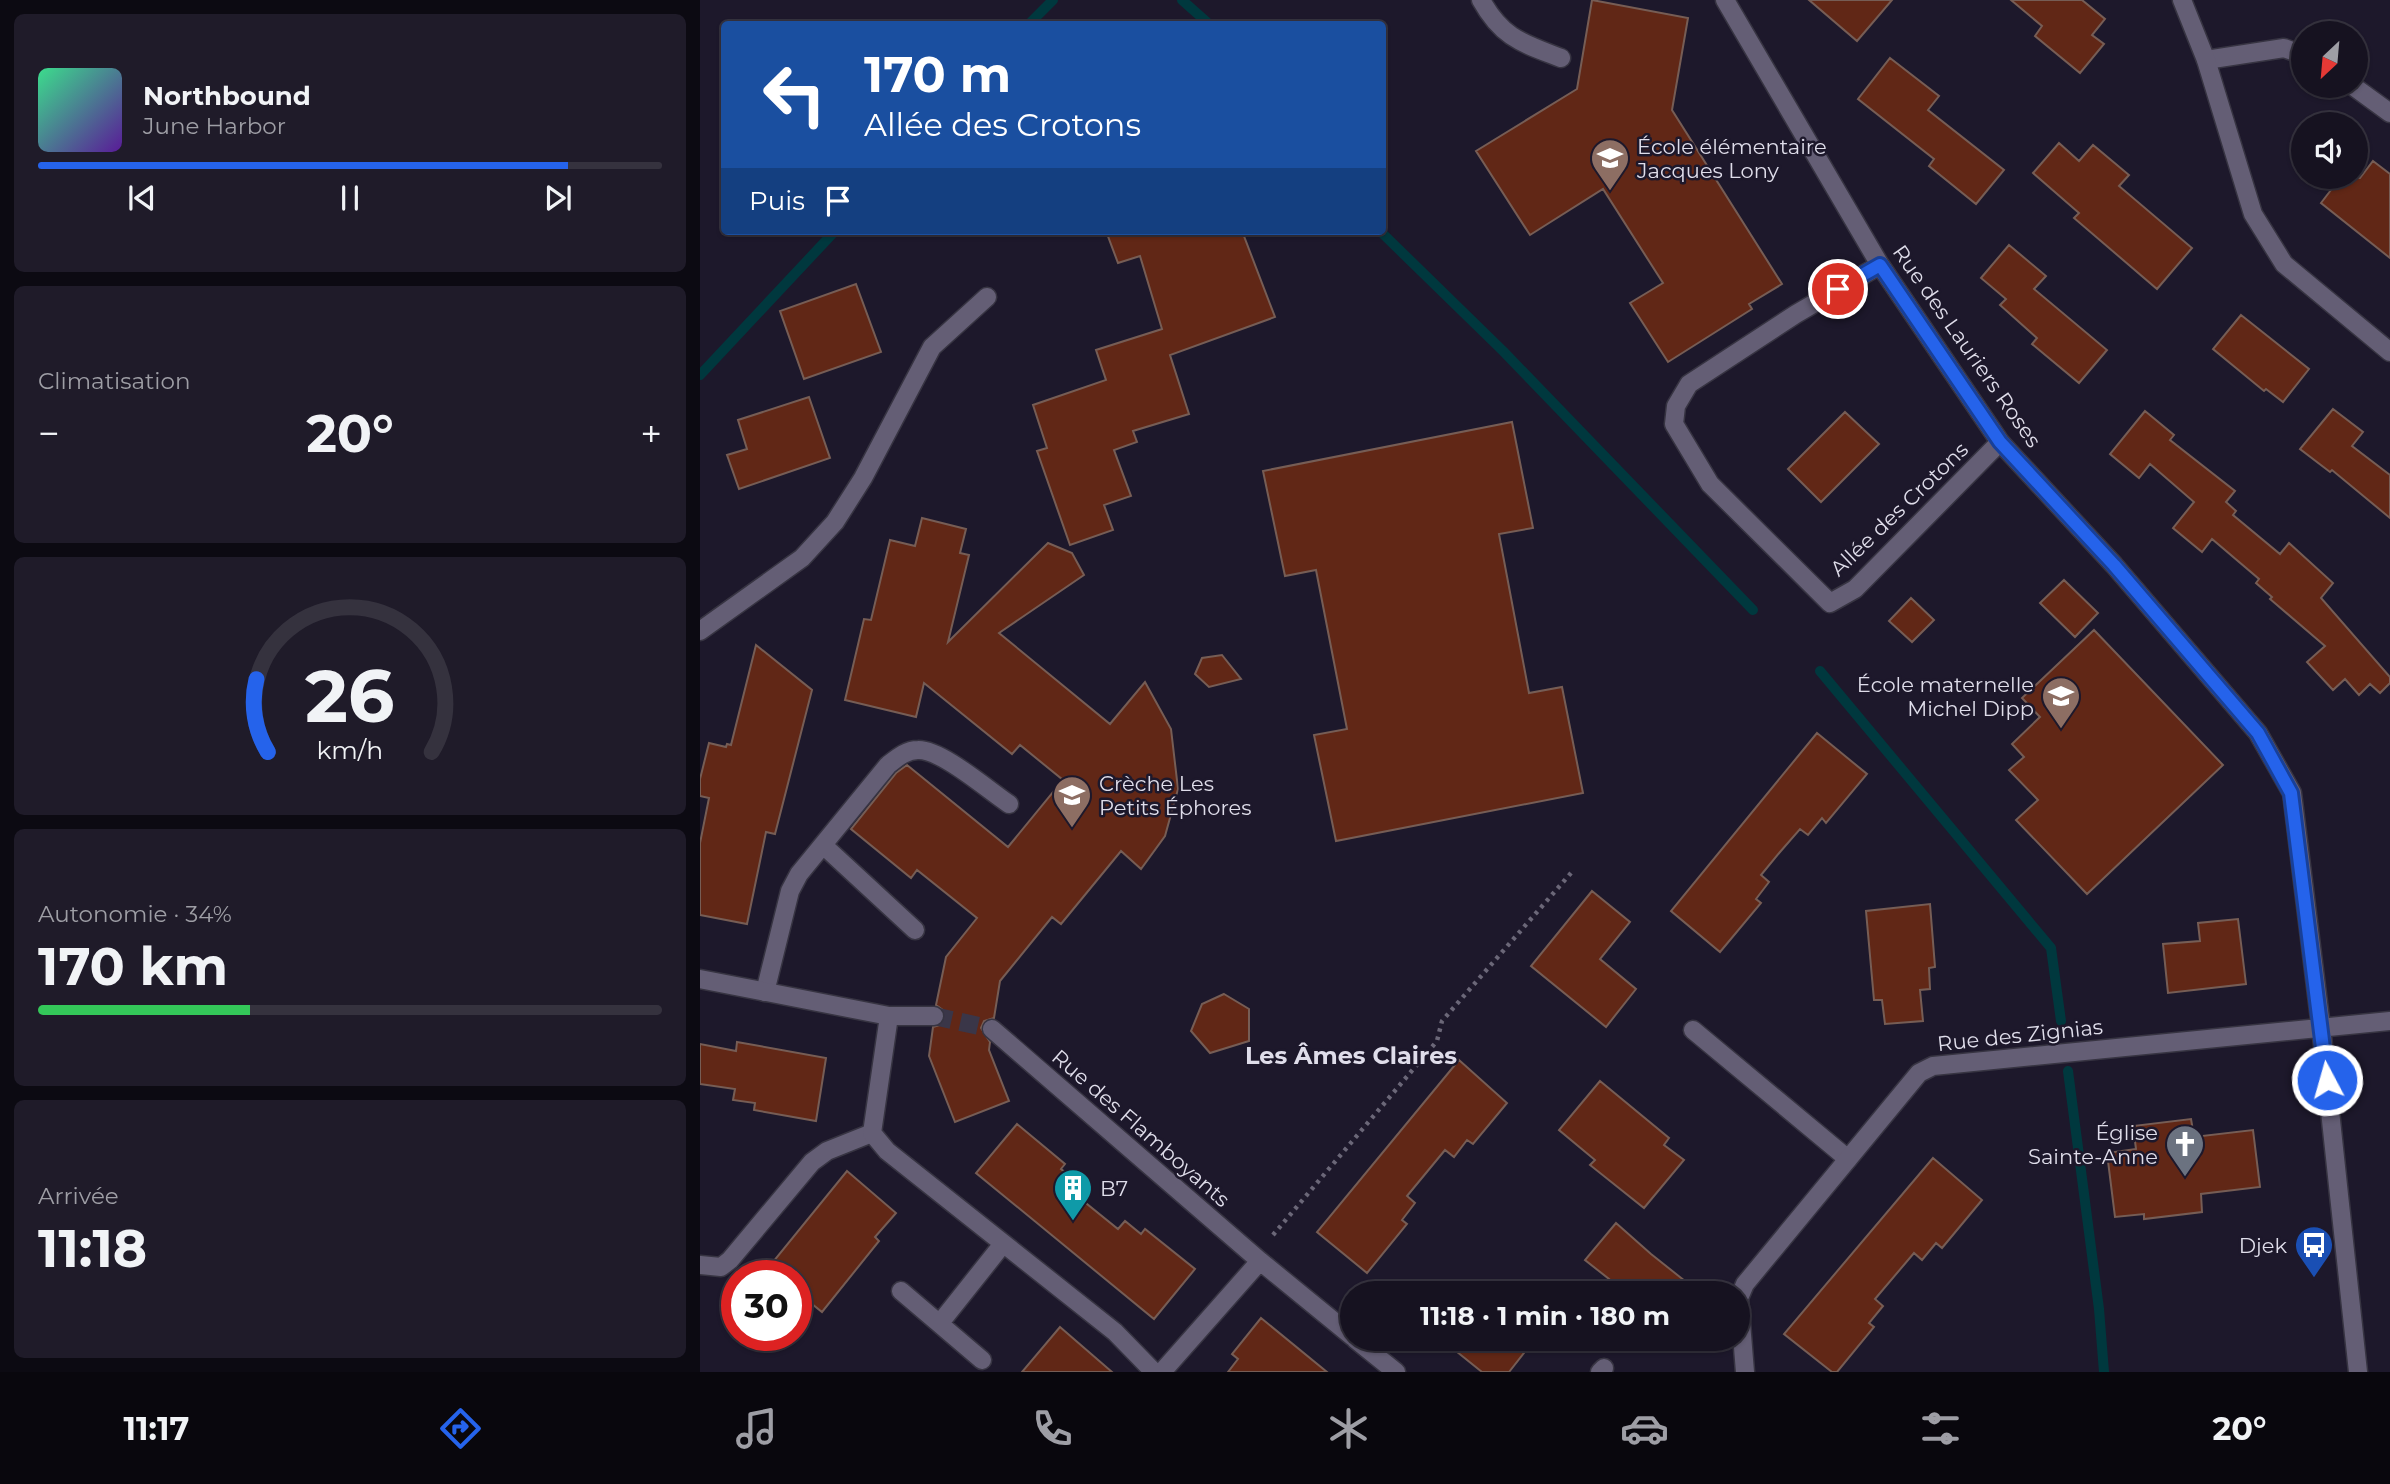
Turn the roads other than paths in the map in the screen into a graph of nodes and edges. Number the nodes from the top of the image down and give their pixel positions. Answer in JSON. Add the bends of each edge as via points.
{"nodes":[{"id":1,"x":1481,"y":0,"type":"edge"},
{"id":2,"x":1725,"y":0,"type":"edge"},
{"id":3,"x":2182,"y":0,"type":"edge"},
{"id":4,"x":2291,"y":51,"type":"edge"},
{"id":5,"x":1561,"y":58,"type":"dead end"},
{"id":6,"x":2206,"y":60,"type":"junction"},
{"id":7,"x":2368,"y":97,"type":"edge"},
{"id":8,"x":2390,"y":113,"type":"edge"},
{"id":9,"x":1880,"y":265,"type":"junction"},
{"id":10,"x":987,"y":297,"type":"dead end"},
{"id":11,"x":2390,"y":352,"type":"edge"},
{"id":12,"x":2000,"y":442,"type":"junction"},
{"id":13,"x":700,"y":631,"type":"edge"},
{"id":14,"x":1009,"y":804,"type":"dead end"},
{"id":15,"x":823,"y":845,"type":"junction"},
{"id":16,"x":915,"y":930,"type":"dead end"},
{"id":17,"x":700,"y":979,"type":"edge"},
{"id":18,"x":765,"y":992,"type":"junction"},
{"id":19,"x":889,"y":1016,"type":"junction"},
{"id":20,"x":934,"y":1016,"type":"tunnel mouth"},
{"id":21,"x":2390,"y":1021,"type":"edge"},
{"id":22,"x":2321,"y":1027,"type":"junction"},
{"id":23,"x":992,"y":1030,"type":"tunnel mouth"},
{"id":24,"x":1693,"y":1030,"type":"dead end"},
{"id":25,"x":872,"y":1133,"type":"junction"},
{"id":26,"x":1848,"y":1159,"type":"junction"},
{"id":27,"x":1002,"y":1245,"type":"junction"},
{"id":28,"x":1260,"y":1261,"type":"junction"},
{"id":29,"x":700,"y":1265,"type":"edge"},
{"id":30,"x":901,"y":1291,"type":"dead end"},
{"id":31,"x":940,"y":1323,"type":"junction"},
{"id":32,"x":1340,"y":1327,"type":"edge"},
{"id":33,"x":1370,"y":1351,"type":"edge"},
{"id":34,"x":982,"y":1360,"type":"dead end"},
{"id":35,"x":1153,"y":1372,"type":"edge"},
{"id":36,"x":1162,"y":1372,"type":"edge"},
{"id":37,"x":1396,"y":1372,"type":"edge"},
{"id":38,"x":1745,"y":1372,"type":"edge"},
{"id":39,"x":2358,"y":1372,"type":"edge"}],
"edges":[{"from":1,"to":5,"type":"street","via":[[1493,22],[1513,39]]},
{"from":2,"to":9,"type":"street","name":"Rue des Lauriers Roses"},
{"from":3,"to":6,"type":"street"},
{"from":4,"to":6,"type":"street"},
{"from":6,"to":11,"type":"street","via":[[2253,214],[2284,264]]},
{"from":7,"to":8,"type":"street"},
{"from":9,"to":12,"type":"street","name":"Rue des Lauriers Roses"},
{"from":9,"to":12,"type":"street","name":"Allée des Crotons","via":[[1689,384],[1676,406],[1674,424],[1710,484],[1830,603],[1855,589]]},
{"from":10,"to":13,"type":"street","via":[[932,348],[835,522],[802,558]]},
{"from":12,"to":22,"type":"street","name":"Rue des Lauriers Roses","via":[[2114,565],[2258,733],[2291,793]]},
{"from":14,"to":15,"type":"street","via":[[934,753],[918,750],[902,754],[888,765]]},
{"from":15,"to":16,"type":"street"},
{"from":15,"to":18,"type":"street","via":[[790,891]]},
{"from":17,"to":18,"type":"street"},
{"from":18,"to":19,"type":"street"},
{"from":19,"to":20,"type":"street"},
{"from":19,"to":25,"type":"street"},
{"from":21,"to":22,"type":"street","name":"Rue des Zignias"},
{"from":22,"to":26,"type":"street","name":"Rue des Zignias","via":[[1933,1066],[1908,1083]]},
{"from":22,"to":39,"type":"street","name":"Rue des Lauriers Roses"},
{"from":23,"to":28,"type":"street","name":"Rue des Flamboyants"},
{"from":24,"to":26,"type":"street"},
{"from":25,"to":27,"type":"street","via":[[887,1151]]},
{"from":25,"to":29,"type":"street","via":[[812,1162],[730,1260],[720,1267]]},
{"from":26,"to":38,"type":"street","name":"Rue des Zignias","via":[[1745,1284],[1739,1298]]},
{"from":27,"to":31,"type":"street"},
{"from":27,"to":35,"type":"street","via":[[1115,1332]]},
{"from":28,"to":32,"type":"street"},
{"from":28,"to":36,"type":"street"},
{"from":30,"to":31,"type":"street"},
{"from":31,"to":34,"type":"street"},
{"from":33,"to":37,"type":"street"}]}
